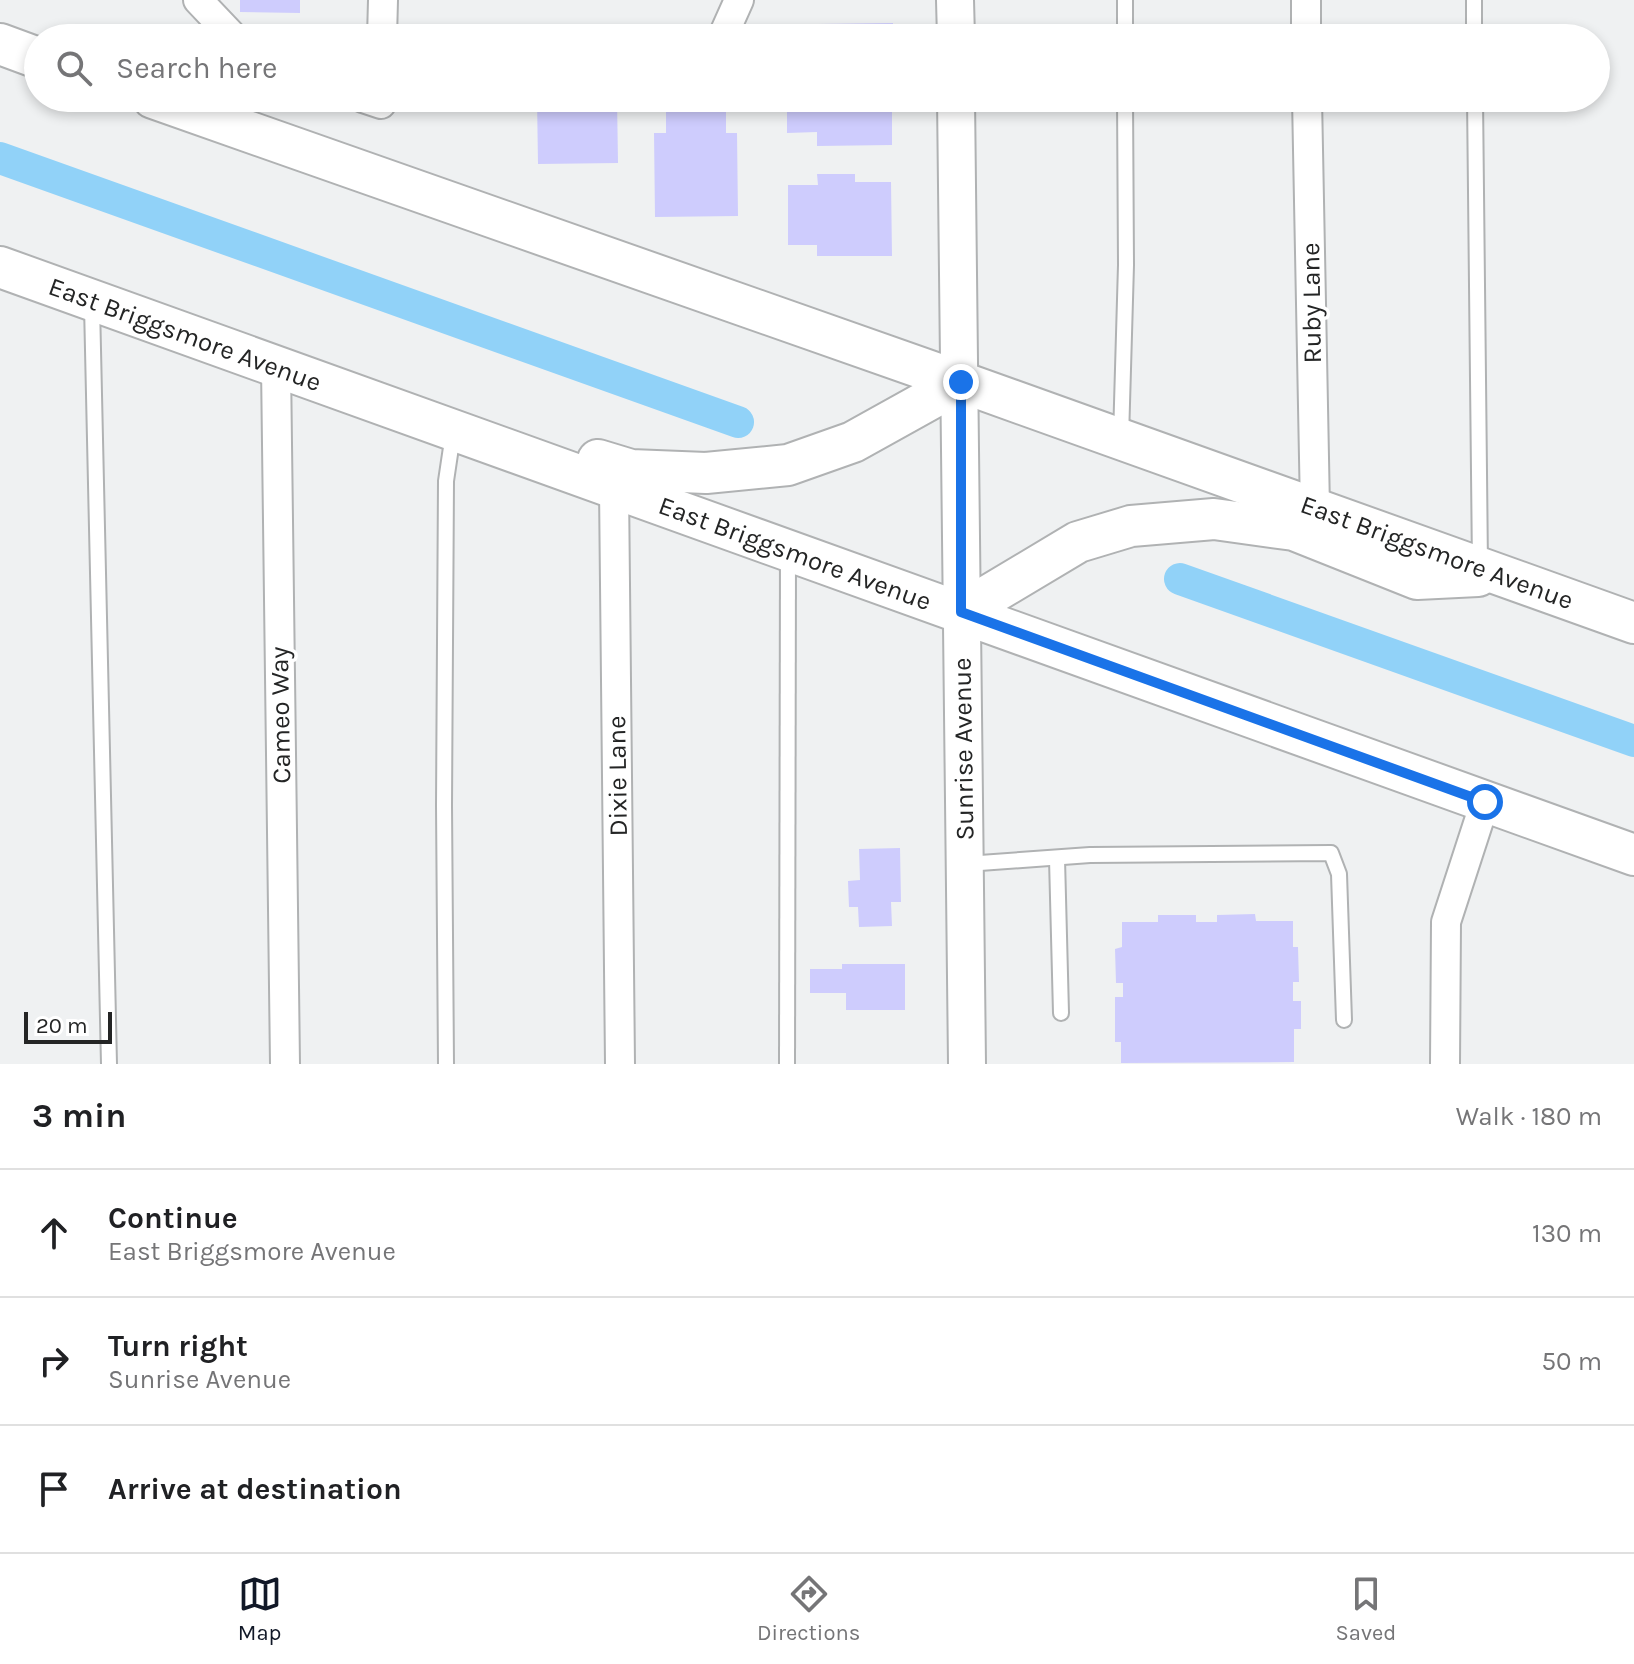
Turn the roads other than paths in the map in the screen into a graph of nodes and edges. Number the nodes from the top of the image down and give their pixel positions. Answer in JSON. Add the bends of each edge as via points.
{"nodes":[{"id":1,"x":198,"y":0,"type":"edge"},
{"id":2,"x":383,"y":0,"type":"edge"},
{"id":3,"x":739,"y":0,"type":"edge"},
{"id":4,"x":955,"y":0,"type":"edge"},
{"id":5,"x":1125,"y":0,"type":"edge"},
{"id":6,"x":1306,"y":0,"type":"edge"},
{"id":7,"x":1474,"y":0,"type":"edge"},
{"id":8,"x":221,"y":24,"type":"edge"},
{"id":9,"x":382,"y":24,"type":"edge"},
{"id":10,"x":728,"y":24,"type":"edge"},
{"id":11,"x":956,"y":24,"type":"edge"},
{"id":12,"x":1125,"y":24,"type":"edge"},
{"id":13,"x":1306,"y":24,"type":"edge"},
{"id":14,"x":1474,"y":24,"type":"edge"},
{"id":15,"x":0,"y":44,"type":"edge"},
{"id":16,"x":24,"y":53,"type":"edge"},
{"id":17,"x":193,"y":112,"type":"edge"},
{"id":18,"x":956,"y":112,"type":"edge"},
{"id":19,"x":1125,"y":112,"type":"edge"},
{"id":20,"x":1307,"y":112,"type":"edge"},
{"id":21,"x":1475,"y":112,"type":"edge"},
{"id":22,"x":0,"y":267,"type":"edge"},
{"id":23,"x":92,"y":300,"type":"junction"},
{"id":24,"x":276,"y":366,"type":"junction"},
{"id":25,"x":961,"y":382,"type":"junction"},
{"id":26,"x":454,"y":430,"type":"junction"},
{"id":27,"x":1121,"y":439,"type":"junction"},
{"id":28,"x":614,"y":488,"type":"junction"},
{"id":29,"x":1315,"y":509,"type":"junction"},
{"id":30,"x":788,"y":550,"type":"junction"},
{"id":31,"x":1491,"y":572,"type":"junction"},
{"id":32,"x":961,"y":612,"type":"junction"},
{"id":33,"x":1634,"y":623,"type":"edge"},
{"id":34,"x":1485,"y":802,"type":"junction"},
{"id":35,"x":1634,"y":855,"type":"edge"},
{"id":36,"x":1057,"y":859,"type":"junction"},
{"id":37,"x":965,"y":864,"type":"junction"},
{"id":38,"x":1061,"y":1013,"type":"dead end"},
{"id":39,"x":1344,"y":1020,"type":"dead end"},
{"id":40,"x":109,"y":1064,"type":"edge"},
{"id":41,"x":285,"y":1064,"type":"edge"},
{"id":42,"x":446,"y":1064,"type":"edge"},
{"id":43,"x":620,"y":1064,"type":"edge"},
{"id":44,"x":787,"y":1064,"type":"edge"},
{"id":45,"x":967,"y":1064,"type":"edge"},
{"id":46,"x":1445,"y":1064,"type":"edge"}],
"edges":[{"from":1,"to":8,"type":"street"},
{"from":2,"to":9,"type":"street"},
{"from":3,"to":10,"type":"street"},
{"from":4,"to":11,"type":"street"},
{"from":5,"to":12,"type":"lane"},
{"from":6,"to":13,"type":"street"},
{"from":7,"to":14,"type":"lane"},
{"from":15,"to":16,"type":"main road"},
{"from":17,"to":25,"type":"main road","name":"East Briggsmore Avenue"},
{"from":18,"to":25,"type":"street","name":"Sunrise Avenue"},
{"from":19,"to":27,"type":"lane"},
{"from":20,"to":29,"type":"street","name":"Ruby Lane"},
{"from":21,"to":31,"type":"lane"},
{"from":22,"to":23,"type":"main road","name":"East Briggsmore Avenue"},
{"from":23,"to":24,"type":"main road","name":"East Briggsmore Avenue"},
{"from":23,"to":40,"type":"lane"},
{"from":24,"to":26,"type":"main road","name":"East Briggsmore Avenue"},
{"from":24,"to":41,"type":"street","name":"Cameo Way"},
{"from":25,"to":26,"type":"main road","via":[[853,442],[788,465],[720,472],[631,470],[522,435]]},
{"from":25,"to":27,"type":"main road","name":"East Briggsmore Avenue"},
{"from":25,"to":32,"type":"street","name":"Sunrise Avenue"},
{"from":26,"to":28,"type":"main road","name":"East Briggsmore Avenue"},
{"from":26,"to":42,"type":"lane","via":[[446,481]]},
{"from":27,"to":29,"type":"main road","name":"East Briggsmore Avenue"},
{"from":28,"to":30,"type":"main road","name":"East Briggsmore Avenue"},
{"from":28,"to":43,"type":"street","name":"Dixie Lane"},
{"from":29,"to":31,"type":"main road","name":"East Briggsmore Avenue"},
{"from":30,"to":32,"type":"main road","name":"East Briggsmore Avenue"},
{"from":30,"to":44,"type":"lane"},
{"from":31,"to":32,"type":"main road","via":[[1417,579],[1294,530],[1214,519],[1131,526],[1078,542]]},
{"from":31,"to":33,"type":"main road","name":"East Briggsmore Avenue"},
{"from":32,"to":34,"type":"main road","name":"East Briggsmore Avenue"},
{"from":32,"to":37,"type":"street","name":"Sunrise Avenue"},
{"from":34,"to":35,"type":"main road","name":"East Briggsmore Avenue"},
{"from":34,"to":46,"type":"street","via":[[1446,922]]},
{"from":36,"to":37,"type":"lane"},
{"from":36,"to":38,"type":"lane"},
{"from":36,"to":39,"type":"lane","via":[[1331,853],[1339,874]]},
{"from":37,"to":45,"type":"street","name":"Sunrise Avenue"}]}
